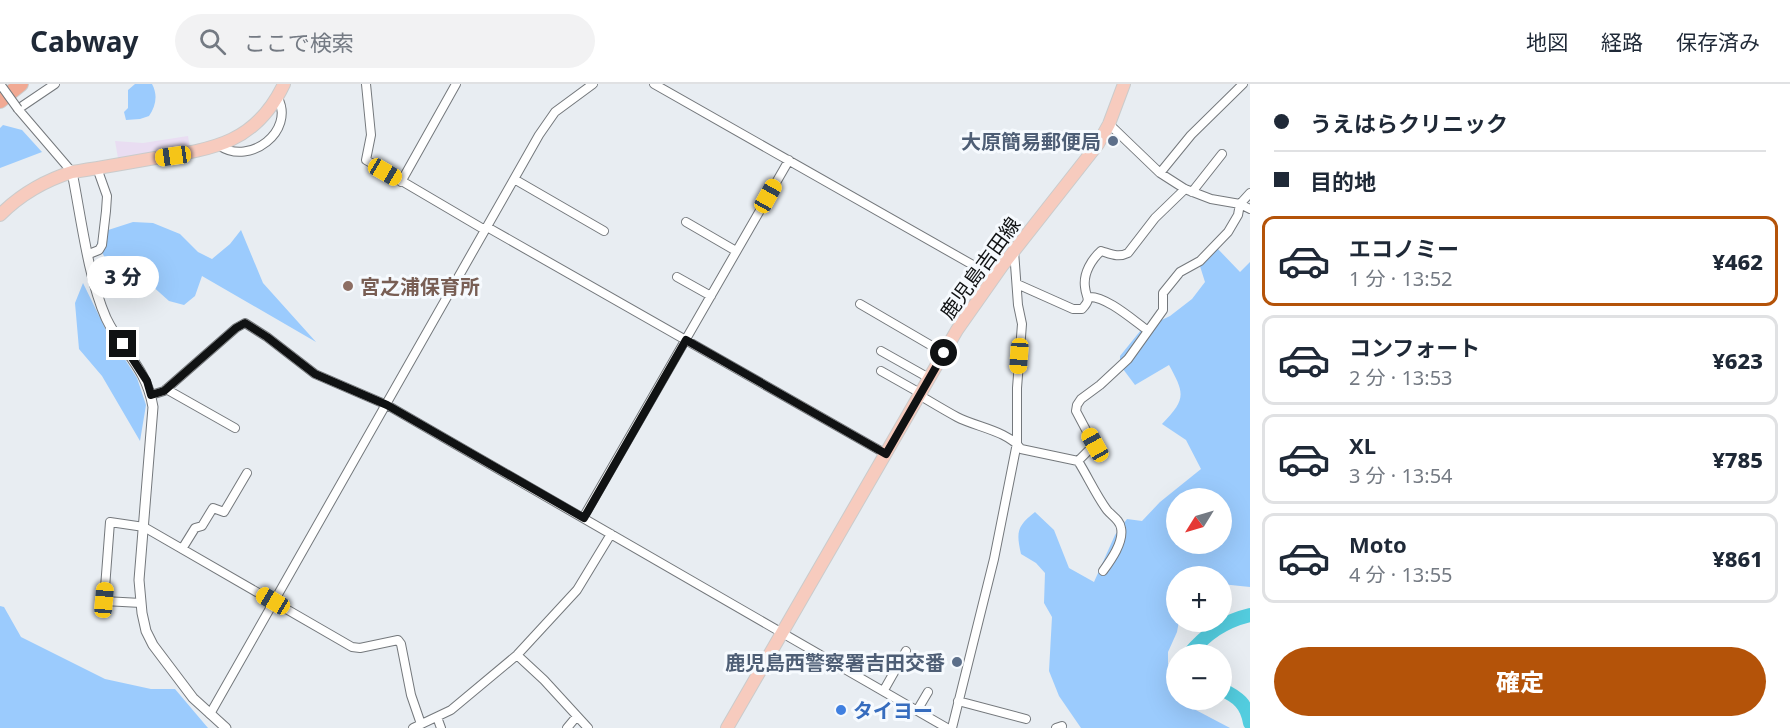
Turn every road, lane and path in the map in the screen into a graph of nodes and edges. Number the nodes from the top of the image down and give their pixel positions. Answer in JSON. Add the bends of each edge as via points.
{"nodes":[{"id":1,"x":21,"y":84,"type":"edge"},
{"id":2,"x":55,"y":84,"type":"edge"},
{"id":3,"x":284,"y":84,"type":"edge"},
{"id":4,"x":366,"y":84,"type":"edge"},
{"id":5,"x":456,"y":84,"type":"edge"},
{"id":6,"x":593,"y":84,"type":"edge"},
{"id":7,"x":654,"y":84,"type":"edge"},
{"id":8,"x":1124,"y":84,"type":"edge"},
{"id":9,"x":1243,"y":84,"type":"edge"},
{"id":10,"x":1,"y":85,"type":"edge"},
{"id":11,"x":278,"y":98,"type":"junction"},
{"id":12,"x":0,"y":101,"type":"edge"},
{"id":13,"x":18,"y":109,"type":"junction"},
{"id":14,"x":1109,"y":124,"type":"junction"},
{"id":15,"x":220,"y":146,"type":"junction"},
{"id":16,"x":1222,"y":154,"type":"dead end"},
{"id":17,"x":789,"y":160,"type":"junction"},
{"id":18,"x":97,"y":168,"type":"junction"},
{"id":19,"x":72,"y":172,"type":"junction"},
{"id":20,"x":1160,"y":173,"type":"junction"},
{"id":21,"x":514,"y":178,"type":"junction"},
{"id":22,"x":401,"y":182,"type":"junction"},
{"id":23,"x":1189,"y":190,"type":"junction"},
{"id":24,"x":1250,"y":193,"type":"edge"},
{"id":25,"x":1240,"y":204,"type":"junction"},
{"id":26,"x":1250,"y":209,"type":"edge"},
{"id":27,"x":0,"y":215,"type":"edge"},
{"id":28,"x":686,"y":222,"type":"dead end"},
{"id":29,"x":486,"y":228,"type":"junction"},
{"id":30,"x":604,"y":231,"type":"dead end"},
{"id":31,"x":736,"y":251,"type":"junction"},
{"id":32,"x":1014,"y":251,"type":"junction"},
{"id":33,"x":89,"y":254,"type":"junction"},
{"id":34,"x":677,"y":277,"type":"dead end"},
{"id":35,"x":994,"y":278,"type":"junction"},
{"id":36,"x":1017,"y":284,"type":"junction"},
{"id":37,"x":711,"y":296,"type":"junction"},
{"id":38,"x":1089,"y":297,"type":"junction"},
{"id":39,"x":860,"y":304,"type":"dead end"},
{"id":40,"x":1147,"y":330,"type":"junction"},
{"id":41,"x":686,"y":340,"type":"junction"},
{"id":42,"x":881,"y":351,"type":"dead end"},
{"id":43,"x":944,"y":353,"type":"junction"},
{"id":44,"x":880,"y":371,"type":"dead end"},
{"id":45,"x":929,"y":378,"type":"junction"},
{"id":46,"x":166,"y":389,"type":"junction"},
{"id":47,"x":920,"y":394,"type":"junction"},
{"id":48,"x":151,"y":395,"type":"junction"},
{"id":49,"x":387,"y":405,"type":"junction"},
{"id":50,"x":235,"y":428,"type":"dead end"},
{"id":51,"x":1017,"y":443,"type":"junction"},
{"id":52,"x":886,"y":454,"type":"junction"},
{"id":53,"x":1078,"y":461,"type":"junction"},
{"id":54,"x":247,"y":473,"type":"dead end"},
{"id":55,"x":584,"y":518,"type":"junction"},
{"id":56,"x":144,"y":526,"type":"junction"},
{"id":57,"x":611,"y":534,"type":"junction"},
{"id":58,"x":182,"y":549,"type":"junction"},
{"id":59,"x":1103,"y":571,"type":"dead end"},
{"id":60,"x":273,"y":601,"type":"junction"},
{"id":61,"x":141,"y":603,"type":"junction"},
{"id":62,"x":783,"y":632,"type":"junction"},
{"id":63,"x":906,"y":651,"type":"dead end"},
{"id":64,"x":517,"y":655,"type":"junction"},
{"id":65,"x":884,"y":690,"type":"junction"},
{"id":66,"x":928,"y":692,"type":"dead end"},
{"id":67,"x":958,"y":701,"type":"junction"},
{"id":68,"x":918,"y":709,"type":"junction"},
{"id":69,"x":210,"y":714,"type":"junction"},
{"id":70,"x":577,"y":716,"type":"junction"},
{"id":71,"x":437,"y":717,"type":"junction"},
{"id":72,"x":1026,"y":719,"type":"dead end"},
{"id":73,"x":417,"y":726,"type":"edge"},
{"id":74,"x":225,"y":728,"type":"edge"},
{"id":75,"x":441,"y":728,"type":"edge"},
{"id":76,"x":567,"y":728,"type":"edge"},
{"id":77,"x":588,"y":728,"type":"edge"},
{"id":78,"x":727,"y":728,"type":"edge"},
{"id":79,"x":949,"y":728,"type":"edge"}],
"edges":[{"from":1,"to":12,"type":"highway"},
{"from":2,"to":13,"type":"street"},
{"from":3,"to":11,"type":"main road"},
{"from":4,"to":22,"type":"street","via":[[371,135],[366,159]]},
{"from":5,"to":22,"type":"street"},
{"from":6,"to":21,"type":"street","via":[[547,121]]},
{"from":7,"to":17,"type":"street"},
{"from":8,"to":14,"type":"main road","name":"鹿児島吉田線"},
{"from":9,"to":20,"type":"street","via":[[1191,135]]},
{"from":10,"to":13,"type":"street","bridge":true},
{"from":11,"to":15,"type":"main road","via":[[259,123]]},
{"from":11,"to":15,"type":"street","via":[[283,113],[276,131],[265,143],[237,153]]},
{"from":13,"to":19,"type":"street"},
{"from":14,"to":20,"type":"street"},
{"from":14,"to":32,"type":"main road","name":"鹿児島吉田線","via":[[1088,159]]},
{"from":15,"to":18,"type":"main road"},
{"from":16,"to":23,"type":"street"},
{"from":17,"to":31,"type":"street"},
{"from":17,"to":35,"type":"street"},
{"from":18,"to":19,"type":"main road"},
{"from":18,"to":33,"type":"street","via":[[107,196],[106,211],[102,245]]},
{"from":19,"to":27,"type":"main road","via":[[33,188]]},
{"from":19,"to":33,"type":"street"},
{"from":20,"to":23,"type":"street"},
{"from":21,"to":29,"type":"street"},
{"from":21,"to":30,"type":"street"},
{"from":22,"to":29,"type":"street"},
{"from":23,"to":25,"type":"street"},
{"from":23,"to":38,"type":"street","via":[[1155,218],[1128,253],[1121,256],[1101,250],[1087,273],[1085,287]]},
{"from":24,"to":25,"type":"street"},
{"from":25,"to":26,"type":"street"},
{"from":25,"to":40,"type":"street","via":[[1228,232],[1200,261],[1180,272],[1164,293],[1163,309]]},
{"from":28,"to":31,"type":"street"},
{"from":29,"to":41,"type":"street"},
{"from":29,"to":49,"type":"street"},
{"from":31,"to":37,"type":"street"},
{"from":32,"to":35,"type":"main road","name":"鹿児島吉田線"},
{"from":32,"to":36,"type":"street"},
{"from":33,"to":48,"type":"street","via":[[106,318],[138,365]]},
{"from":34,"to":37,"type":"street"},
{"from":35,"to":43,"type":"main road","name":"鹿児島吉田線"},
{"from":36,"to":38,"type":"street","via":[[1073,309],[1082,309]]},
{"from":36,"to":51,"type":"street","via":[[1022,324]]},
{"from":37,"to":41,"type":"street"},
{"from":38,"to":40,"type":"street","via":[[1109,303]]},
{"from":39,"to":43,"type":"street"},
{"from":40,"to":53,"type":"street","via":[[1128,359],[1077,405],[1076,411],[1095,445]]},
{"from":41,"to":52,"type":"street"},
{"from":41,"to":55,"type":"street"},
{"from":42,"to":45,"type":"street"},
{"from":43,"to":45,"type":"main road","name":"鹿児島吉田線"},
{"from":44,"to":47,"type":"street"},
{"from":45,"to":47,"type":"main road","name":"鹿児島吉田線"},
{"from":46,"to":48,"type":"street"},
{"from":46,"to":49,"type":"street","via":[[245,323],[315,374]]},
{"from":46,"to":50,"type":"street"},
{"from":47,"to":51,"type":"street","via":[[954,416]]},
{"from":47,"to":52,"type":"main road","name":"鹿児島吉田線"},
{"from":48,"to":56,"type":"street","via":[[153,421]]},
{"from":49,"to":55,"type":"street"},
{"from":49,"to":60,"type":"street"},
{"from":51,"to":53,"type":"street","via":[[1021,449]]},
{"from":51,"to":67,"type":"street","via":[[994,559]]},
{"from":52,"to":62,"type":"main road","name":"鹿児島吉田線"},
{"from":53,"to":59,"type":"street","via":[[1107,510],[1120,523],[1122,536]]},
{"from":54,"to":58,"type":"street","via":[[224,512],[213,508]]},
{"from":55,"to":57,"type":"street"},
{"from":56,"to":58,"type":"street"},
{"from":56,"to":61,"type":"street"},
{"from":56,"to":61,"type":"street","via":[[110,522],[104,600]]},
{"from":57,"to":62,"type":"street"},
{"from":57,"to":64,"type":"street","via":[[577,590]]},
{"from":58,"to":60,"type":"street"},
{"from":60,"to":69,"type":"street"},
{"from":60,"to":73,"type":"street","via":[[352,647],[395,639],[400,642]]},
{"from":61,"to":69,"type":"street","via":[[153,645]]},
{"from":62,"to":65,"type":"street"},
{"from":62,"to":78,"type":"main road","name":"鹿児島吉田線"},
{"from":63,"to":65,"type":"street"},
{"from":64,"to":70,"type":"street"},
{"from":64,"to":71,"type":"street","via":[[451,710]]},
{"from":65,"to":68,"type":"street"},
{"from":66,"to":68,"type":"street"},
{"from":67,"to":72,"type":"street"},
{"from":67,"to":79,"type":"street"},
{"from":68,"to":79,"type":"street"},
{"from":69,"to":74,"type":"street"},
{"from":70,"to":76,"type":"street"},
{"from":70,"to":77,"type":"street"},
{"from":71,"to":73,"type":"street"},
{"from":71,"to":75,"type":"street"}]}
